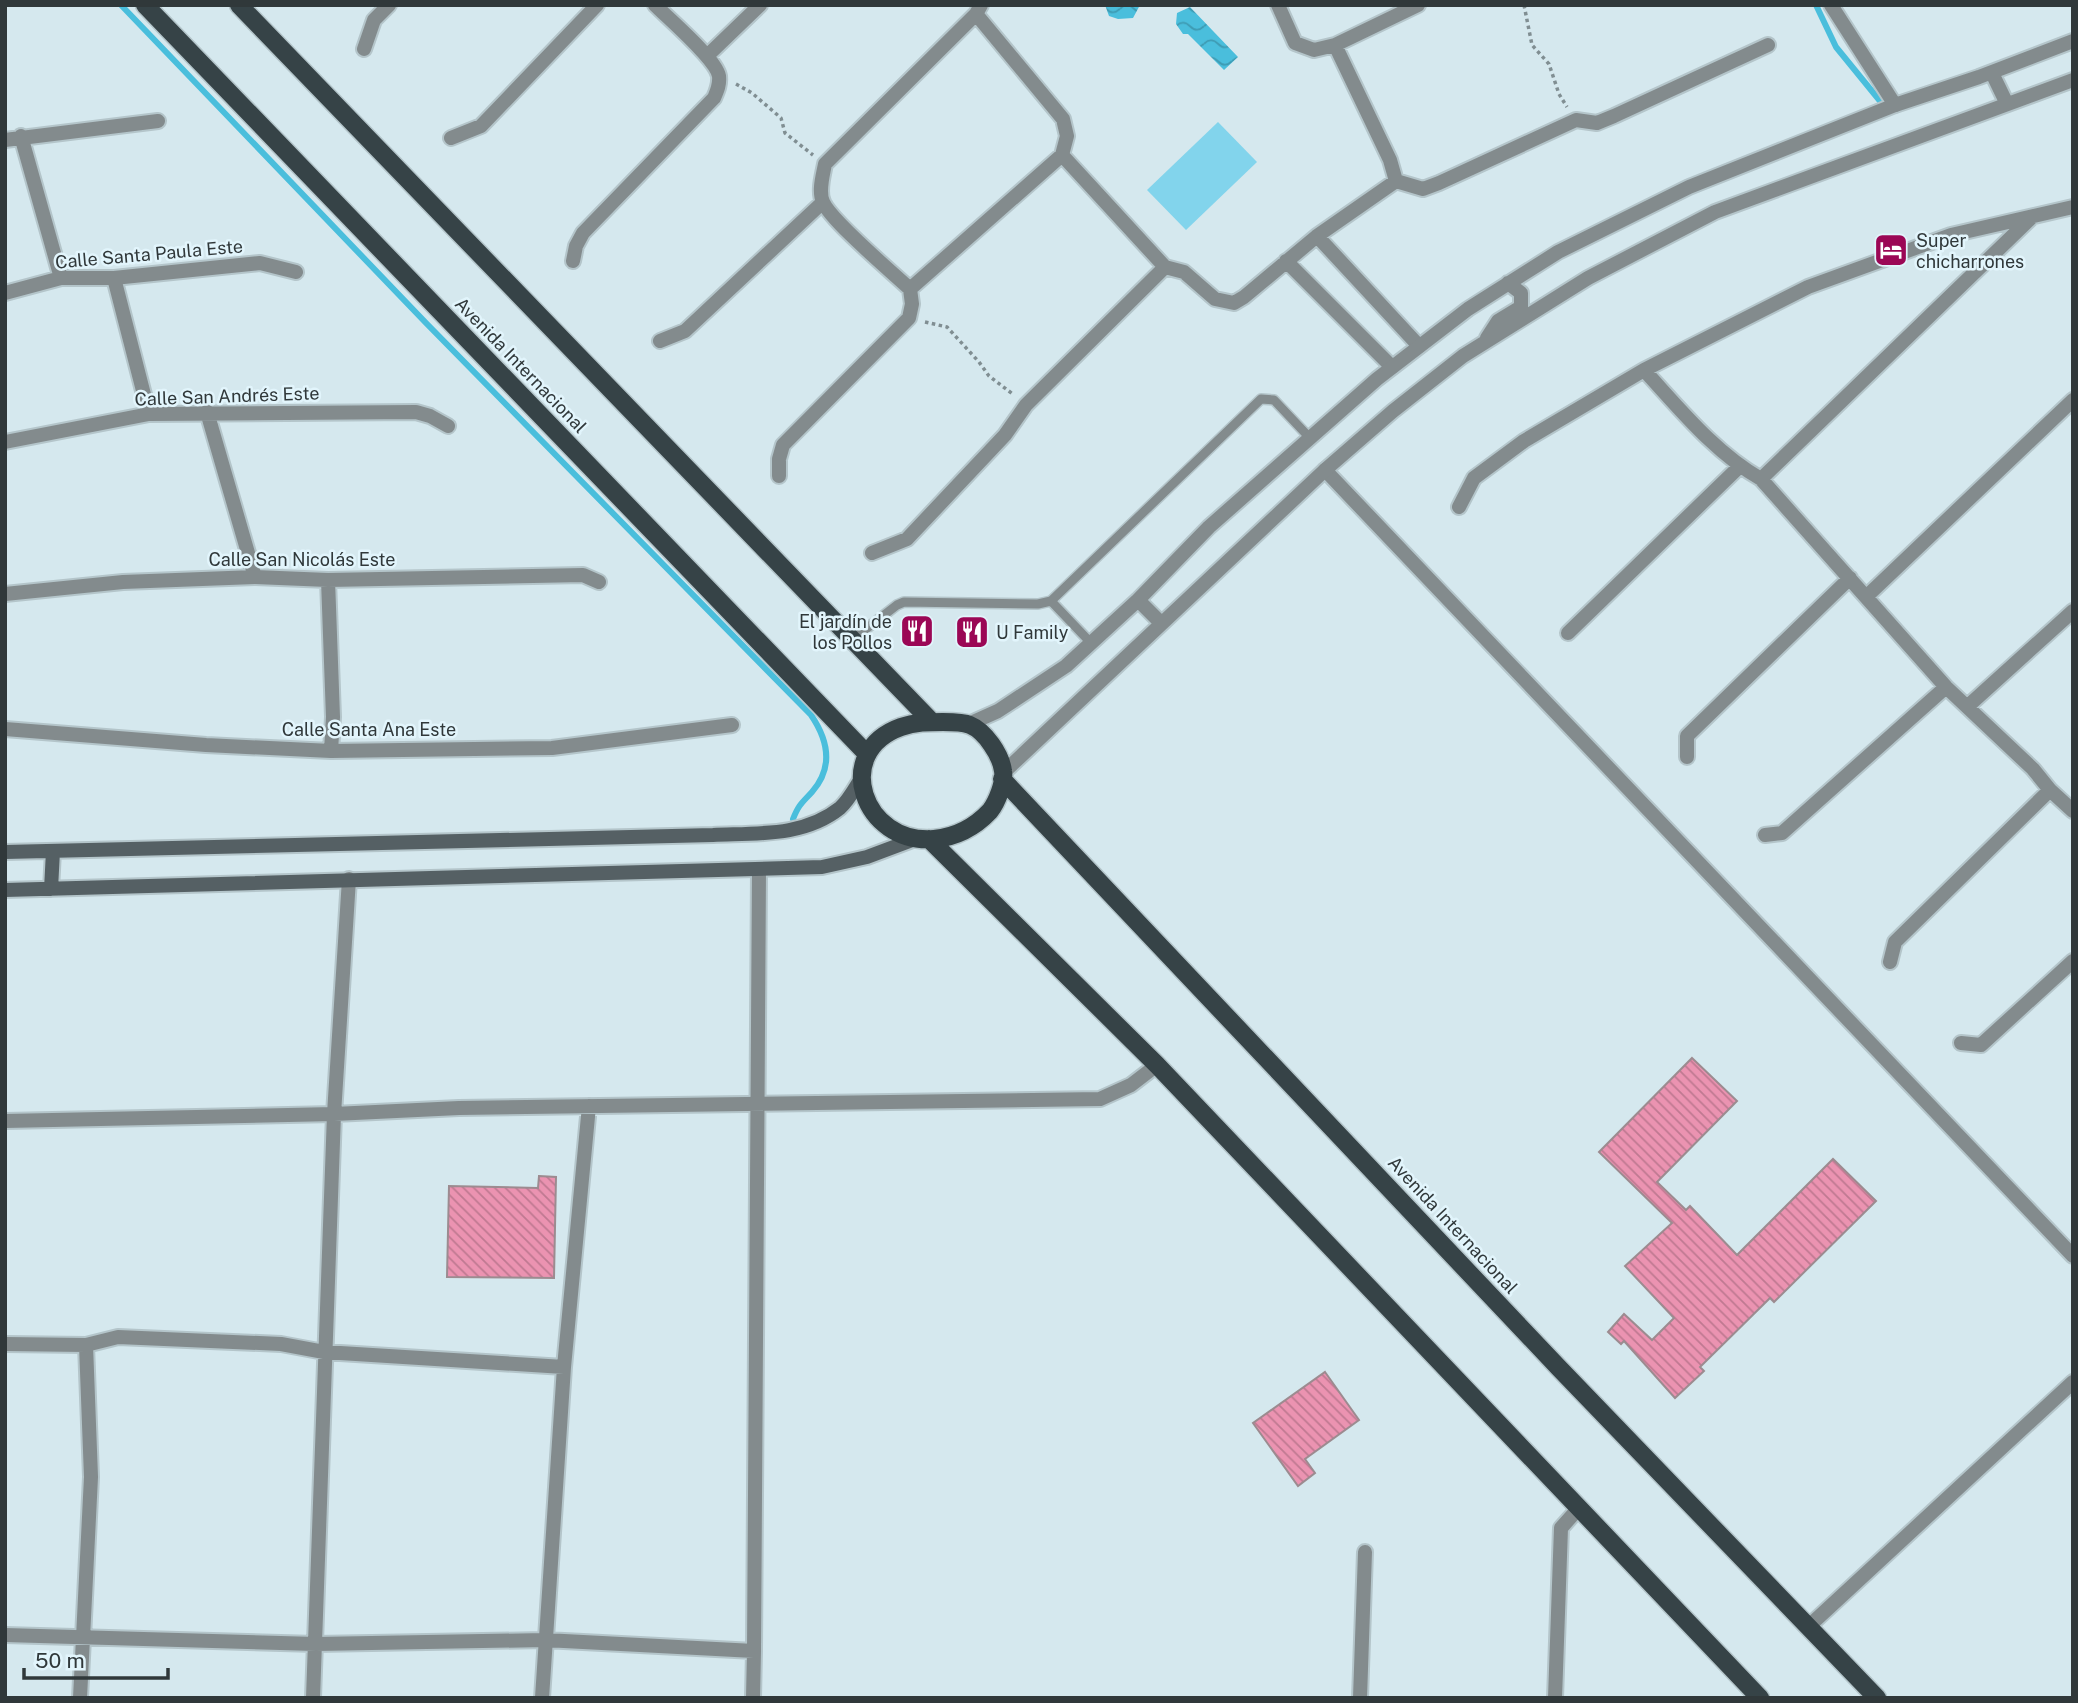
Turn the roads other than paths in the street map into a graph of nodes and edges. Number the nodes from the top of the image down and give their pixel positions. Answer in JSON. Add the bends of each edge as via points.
{"nodes":[{"id":1,"x":145,"y":5,"type":"edge"},
{"id":2,"x":239,"y":5,"type":"edge"},
{"id":3,"x":389,"y":5,"type":"edge"},
{"id":4,"x":597,"y":5,"type":"edge"},
{"id":5,"x":655,"y":5,"type":"edge"},
{"id":6,"x":760,"y":5,"type":"edge"},
{"id":7,"x":1278,"y":5,"type":"edge"},
{"id":8,"x":1418,"y":5,"type":"edge"},
{"id":9,"x":1831,"y":5,"type":"edge"},
{"id":10,"x":979,"y":9,"type":"edge"},
{"id":11,"x":2073,"y":41,"type":"edge"},
{"id":12,"x":1335,"y":45,"type":"junction"},
{"id":13,"x":1768,"y":45,"type":"dead end"},
{"id":14,"x":364,"y":49,"type":"dead end"},
{"id":15,"x":707,"y":56,"type":"junction"},
{"id":16,"x":1992,"y":73,"type":"junction"},
{"id":17,"x":2073,"y":80,"type":"edge"},
{"id":18,"x":2007,"y":104,"type":"junction"},
{"id":19,"x":1895,"y":105,"type":"junction"},
{"id":20,"x":158,"y":121,"type":"dead end"},
{"id":21,"x":21,"y":136,"type":"junction"},
{"id":22,"x":451,"y":138,"type":"dead end"},
{"id":23,"x":5,"y":140,"type":"edge"},
{"id":24,"x":1062,"y":155,"type":"junction"},
{"id":25,"x":1396,"y":181,"type":"junction"},
{"id":26,"x":822,"y":202,"type":"junction"},
{"id":27,"x":2073,"y":206,"type":"edge"},
{"id":28,"x":2033,"y":216,"type":"junction"},
{"id":29,"x":1317,"y":236,"type":"junction"},
{"id":30,"x":573,"y":261,"type":"dead end"},
{"id":31,"x":1286,"y":261,"type":"junction"},
{"id":32,"x":1165,"y":267,"type":"junction"},
{"id":33,"x":296,"y":272,"type":"dead end"},
{"id":34,"x":61,"y":278,"type":"junction"},
{"id":35,"x":114,"y":278,"type":"junction"},
{"id":36,"x":1508,"y":283,"type":"junction"},
{"id":37,"x":910,"y":289,"type":"junction"},
{"id":38,"x":5,"y":293,"type":"edge"},
{"id":39,"x":660,"y":341,"type":"dead end"},
{"id":40,"x":1485,"y":342,"type":"junction"},
{"id":41,"x":1419,"y":346,"type":"junction"},
{"id":42,"x":1392,"y":367,"type":"junction"},
{"id":43,"x":1644,"y":369,"type":"junction"},
{"id":44,"x":2073,"y":400,"type":"edge"},
{"id":45,"x":207,"y":412,"type":"junction"},
{"id":46,"x":149,"y":414,"type":"junction"},
{"id":47,"x":448,"y":426,"type":"dead end"},
{"id":48,"x":1309,"y":436,"type":"junction"},
{"id":49,"x":5,"y":442,"type":"edge"},
{"id":50,"x":1739,"y":467,"type":"junction"},
{"id":51,"x":1325,"y":470,"type":"junction"},
{"id":52,"x":779,"y":476,"type":"dead end"},
{"id":53,"x":1761,"y":479,"type":"junction"},
{"id":54,"x":1459,"y":507,"type":"dead end"},
{"id":55,"x":872,"y":553,"type":"dead end"},
{"id":56,"x":255,"y":576,"type":"junction"},
{"id":57,"x":1850,"y":578,"type":"junction"},
{"id":58,"x":328,"y":580,"type":"junction"},
{"id":59,"x":599,"y":582,"type":"dead end"},
{"id":60,"x":5,"y":594,"type":"edge"},
{"id":61,"x":1867,"y":596,"type":"junction"},
{"id":62,"x":1138,"y":600,"type":"junction"},
{"id":63,"x":1051,"y":601,"type":"junction"},
{"id":64,"x":2073,"y":611,"type":"edge"},
{"id":65,"x":1161,"y":623,"type":"junction"},
{"id":66,"x":1568,"y":633,"type":"dead end"},
{"id":67,"x":853,"y":639,"type":"junction"},
{"id":68,"x":1091,"y":643,"type":"junction"},
{"id":69,"x":1946,"y":687,"type":"junction"},
{"id":70,"x":1968,"y":706,"type":"junction"},
{"id":71,"x":933,"y":722,"type":"junction"},
{"id":72,"x":969,"y":724,"type":"junction"},
{"id":73,"x":732,"y":725,"type":"dead end"},
{"id":74,"x":5,"y":729,"type":"edge"},
{"id":75,"x":331,"y":751,"type":"junction"},
{"id":76,"x":867,"y":754,"type":"junction"},
{"id":77,"x":1686,"y":757,"type":"dead end"},
{"id":78,"x":1003,"y":775,"type":"junction"},
{"id":79,"x":862,"y":777,"type":"junction"},
{"id":80,"x":2049,"y":790,"type":"junction"},
{"id":81,"x":2073,"y":811,"type":"edge"},
{"id":82,"x":1765,"y":835,"type":"dead end"},
{"id":83,"x":922,"y":839,"type":"junction"},
{"id":84,"x":53,"y":851,"type":"junction"},
{"id":85,"x":5,"y":852,"type":"edge"},
{"id":86,"x":759,"y":870,"type":"junction"},
{"id":87,"x":349,"y":879,"type":"junction"},
{"id":88,"x":51,"y":889,"type":"junction"},
{"id":89,"x":5,"y":890,"type":"edge"},
{"id":90,"x":2073,"y":961,"type":"edge"},
{"id":91,"x":1889,"y":962,"type":"dead end"},
{"id":92,"x":1961,"y":1043,"type":"dead end"},
{"id":93,"x":1157,"y":1065,"type":"junction"},
{"id":94,"x":757,"y":1104,"type":"junction"},
{"id":95,"x":589,"y":1106,"type":"junction"},
{"id":96,"x":334,"y":1114,"type":"junction"},
{"id":97,"x":5,"y":1121,"type":"edge"},
{"id":98,"x":2073,"y":1256,"type":"edge"},
{"id":99,"x":5,"y":1344,"type":"edge"},
{"id":100,"x":86,"y":1345,"type":"junction"},
{"id":101,"x":324,"y":1352,"type":"junction"},
{"id":102,"x":564,"y":1367,"type":"junction"},
{"id":103,"x":2073,"y":1382,"type":"edge"},
{"id":104,"x":1578,"y":1508,"type":"junction"},
{"id":105,"x":1365,"y":1552,"type":"dead end"},
{"id":106,"x":1808,"y":1627,"type":"junction"},
{"id":107,"x":5,"y":1635,"type":"edge"},
{"id":108,"x":84,"y":1639,"type":"junction"},
{"id":109,"x":545,"y":1640,"type":"junction"},
{"id":110,"x":316,"y":1644,"type":"junction"},
{"id":111,"x":754,"y":1651,"type":"junction"},
{"id":112,"x":80,"y":1698,"type":"edge"},
{"id":113,"x":313,"y":1698,"type":"edge"},
{"id":114,"x":542,"y":1698,"type":"edge"},
{"id":115,"x":753,"y":1698,"type":"edge"},
{"id":116,"x":1360,"y":1698,"type":"edge"},
{"id":117,"x":1555,"y":1698,"type":"edge"},
{"id":118,"x":1759,"y":1698,"type":"edge"},
{"id":119,"x":1877,"y":1698,"type":"edge"}],
"edges":[{"from":1,"to":76,"type":"main road","name":"Avenida Internacional"},
{"from":2,"to":67,"type":"main road"},
{"from":3,"to":14,"type":"street","via":[[374,20]]},
{"from":4,"to":22,"type":"street","via":[[481,126]]},
{"from":5,"to":15,"type":"street"},
{"from":6,"to":15,"type":"street"},
{"from":7,"to":12,"type":"street","via":[[1294,43],[1314,50]]},
{"from":8,"to":12,"type":"street"},
{"from":9,"to":19,"type":"street"},
{"from":10,"to":24,"type":"street","via":[[1063,119],[1067,136]]},
{"from":10,"to":26,"type":"street","via":[[825,164]]},
{"from":11,"to":16,"type":"street"},
{"from":12,"to":25,"type":"street"},
{"from":13,"to":25,"type":"street","via":[[1597,123],[1576,120],[1423,189]]},
{"from":15,"to":30,"type":"street","via":[[719,74],[714,98],[583,233]]},
{"from":16,"to":18,"type":"street"},
{"from":16,"to":19,"type":"street"},
{"from":17,"to":18,"type":"street"},
{"from":18,"to":40,"type":"street","via":[[1715,212],[1588,278]]},
{"from":19,"to":36,"type":"street","via":[[1689,187],[1558,252]]},
{"from":20,"to":21,"type":"street"},
{"from":21,"to":23,"type":"street"},
{"from":21,"to":34,"type":"street"},
{"from":24,"to":32,"type":"street"},
{"from":24,"to":37,"type":"street"},
{"from":25,"to":29,"type":"street"},
{"from":26,"to":37,"type":"street"},
{"from":26,"to":39,"type":"street","via":[[685,331]]},
{"from":27,"to":28,"type":"street"},
{"from":28,"to":43,"type":"street","via":[[1951,236],[1808,287]]},
{"from":28,"to":53,"type":"street"},
{"from":29,"to":31,"type":"street"},
{"from":29,"to":41,"type":"street"},
{"from":31,"to":32,"type":"street","via":[[1234,303],[1215,299],[1184,272]]},
{"from":31,"to":42,"type":"street"},
{"from":32,"to":55,"type":"street","via":[[1026,405],[1005,435],[907,539]]},
{"from":33,"to":35,"type":"street","name":"Calle Santa Paula Este","via":[[260,263]]},
{"from":34,"to":35,"type":"street","name":"Calle Santa Paula Este"},
{"from":34,"to":38,"type":"street","name":"Calle Santa Paula Este"},
{"from":35,"to":46,"type":"street"},
{"from":36,"to":40,"type":"street","via":[[1521,293],[1521,307],[1498,321]]},
{"from":36,"to":41,"type":"street"},
{"from":37,"to":52,"type":"street","via":[[909,318],[783,445]]},
{"from":40,"to":51,"type":"street","via":[[1393,411]]},
{"from":41,"to":42,"type":"street"},
{"from":42,"to":48,"type":"street"},
{"from":43,"to":50,"type":"street"},
{"from":43,"to":54,"type":"street","via":[[1524,441],[1474,478]]},
{"from":44,"to":61,"type":"street"},
{"from":45,"to":46,"type":"street","name":"Calle San Andrés Este"},
{"from":45,"to":47,"type":"street","name":"Calle San Andrés Este","via":[[416,412]]},
{"from":45,"to":56,"type":"street"},
{"from":46,"to":49,"type":"street","name":"Calle San Andrés Este"},
{"from":48,"to":62,"type":"street","via":[[1209,527]]},
{"from":48,"to":63,"type":"lane","via":[[1274,400],[1261,399]]},
{"from":50,"to":53,"type":"street"},
{"from":50,"to":66,"type":"street"},
{"from":51,"to":65,"type":"street"},
{"from":51,"to":98,"type":"street"},
{"from":53,"to":57,"type":"street"},
{"from":56,"to":58,"type":"street","name":"Calle San Nicolás Este"},
{"from":56,"to":60,"type":"street","name":"Calle San Nicolás Este"},
{"from":57,"to":61,"type":"street"},
{"from":57,"to":77,"type":"street","via":[[1686,736]]},
{"from":58,"to":59,"type":"street","name":"Calle San Nicolás Este","via":[[583,575]]},
{"from":58,"to":75,"type":"street"},
{"from":61,"to":69,"type":"street"},
{"from":62,"to":65,"type":"street"},
{"from":62,"to":68,"type":"street"},
{"from":63,"to":67,"type":"lane","via":[[904,602]]},
{"from":63,"to":68,"type":"lane"},
{"from":64,"to":70,"type":"street"},
{"from":65,"to":78,"type":"street"},
{"from":67,"to":71,"type":"main road"},
{"from":68,"to":72,"type":"street","via":[[1066,666],[998,711]]},
{"from":69,"to":70,"type":"street"},
{"from":69,"to":82,"type":"street","via":[[1782,833]]},
{"from":70,"to":80,"type":"street"},
{"from":71,"to":72,"type":"main road"},
{"from":71,"to":76,"type":"main road","via":[[899,728]]},
{"from":72,"to":78,"type":"main road","via":[[994,747]]},
{"from":73,"to":75,"type":"street","name":"Calle Santa Ana Este","via":[[552,748]]},
{"from":74,"to":75,"type":"street","name":"Calle Santa Ana Este"},
{"from":76,"to":79,"type":"main road"},
{"from":78,"to":83,"type":"main road","via":[[992,809],[976,823],[961,834]]},
{"from":78,"to":106,"type":"main road","name":"Avenida Internacional"},
{"from":79,"to":83,"type":"main road","via":[[864,797],[887,828]]},
{"from":79,"to":84,"type":"main road","via":[[840,808],[802,829]]},
{"from":80,"to":81,"type":"street"},
{"from":80,"to":91,"type":"street","via":[[1895,942]]},
{"from":83,"to":86,"type":"main road","via":[[822,867]]},
{"from":83,"to":93,"type":"main road"},
{"from":84,"to":85,"type":"main road"},
{"from":84,"to":88,"type":"main road"},
{"from":86,"to":87,"type":"main road"},
{"from":86,"to":94,"type":"street"},
{"from":87,"to":88,"type":"main road"},
{"from":87,"to":96,"type":"street"},
{"from":88,"to":89,"type":"main road"},
{"from":90,"to":92,"type":"street","via":[[1981,1045]]},
{"from":93,"to":94,"type":"street","via":[[1131,1085],[1100,1099]]},
{"from":93,"to":104,"type":"main road"},
{"from":94,"to":95,"type":"street"},
{"from":94,"to":111,"type":"street"},
{"from":95,"to":96,"type":"street"},
{"from":95,"to":102,"type":"street"},
{"from":96,"to":97,"type":"street"},
{"from":96,"to":101,"type":"street"},
{"from":99,"to":100,"type":"street"},
{"from":100,"to":101,"type":"street","via":[[118,1337],[281,1344]]},
{"from":100,"to":108,"type":"street","via":[[92,1477]]},
{"from":101,"to":102,"type":"street"},
{"from":101,"to":110,"type":"street"},
{"from":102,"to":109,"type":"street"},
{"from":103,"to":106,"type":"street"},
{"from":104,"to":117,"type":"street","via":[[1561,1528]]},
{"from":104,"to":118,"type":"main road"},
{"from":105,"to":116,"type":"street"},
{"from":106,"to":119,"type":"main road","name":"Avenida Internacional"},
{"from":107,"to":108,"type":"street"},
{"from":108,"to":110,"type":"street"},
{"from":108,"to":112,"type":"street"},
{"from":109,"to":110,"type":"street"},
{"from":109,"to":111,"type":"street"},
{"from":109,"to":114,"type":"street"},
{"from":110,"to":113,"type":"street"},
{"from":111,"to":115,"type":"street"}]}
